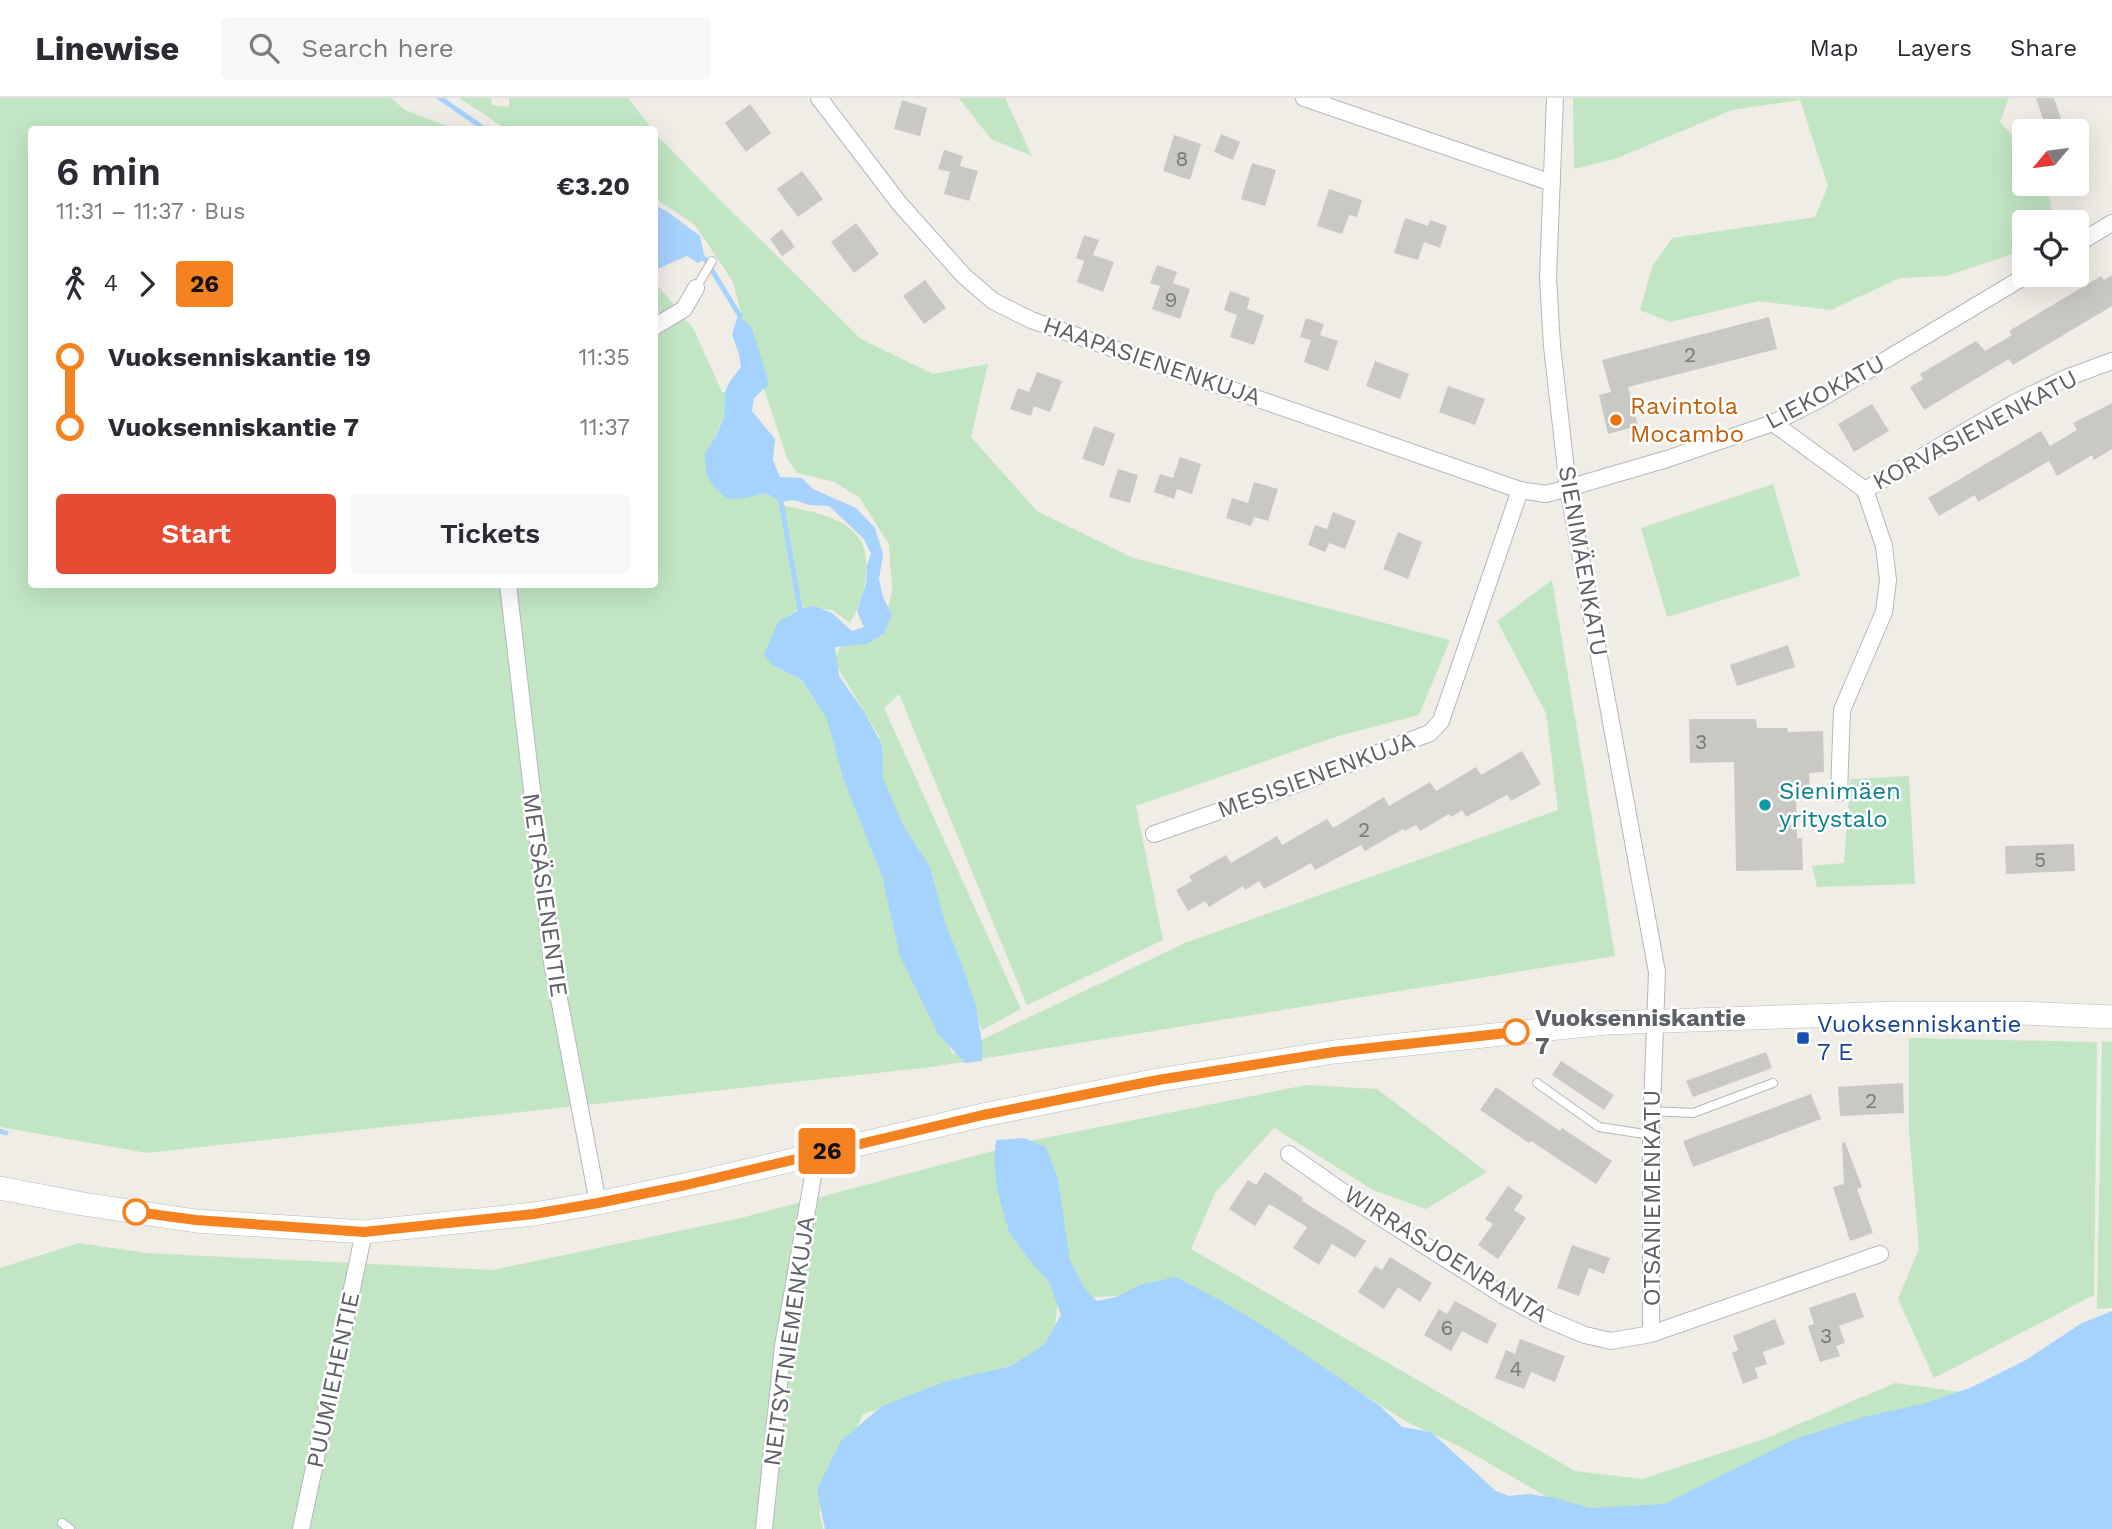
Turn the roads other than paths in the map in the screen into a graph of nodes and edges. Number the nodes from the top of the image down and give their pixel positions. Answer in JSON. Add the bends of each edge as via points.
{"nodes":[{"id":1,"x":819,"y":98,"type":"edge"},
{"id":2,"x":1304,"y":98,"type":"edge"},
{"id":3,"x":1555,"y":98,"type":"edge"},
{"id":4,"x":1552,"y":183,"type":"junction"},
{"id":5,"x":2112,"y":223,"type":"edge"},
{"id":6,"x":2089,"y":237,"type":"edge"},
{"id":7,"x":712,"y":261,"type":"dead end"},
{"id":8,"x":2012,"y":284,"type":"edge"},
{"id":9,"x":696,"y":288,"type":"joint"},
{"id":10,"x":658,"y":325,"type":"edge"},
{"id":11,"x":2112,"y":360,"type":"edge"},
{"id":12,"x":1773,"y":423,"type":"junction"},
{"id":13,"x":1568,"y":488,"type":"junction"},
{"id":14,"x":1520,"y":490,"type":"junction"},
{"id":15,"x":1865,"y":490,"type":"junction"},
{"id":16,"x":508,"y":588,"type":"edge"},
{"id":17,"x":1839,"y":793,"type":"dead end"},
{"id":18,"x":1154,"y":834,"type":"dead end"},
{"id":19,"x":2112,"y":1017,"type":"edge"},
{"id":20,"x":1654,"y":1021,"type":"junction"},
{"id":21,"x":1536,"y":1083,"type":"dead end"},
{"id":22,"x":1773,"y":1083,"type":"dead end"},
{"id":23,"x":1651,"y":1111,"type":"junction"},
{"id":24,"x":1651,"y":1135,"type":"junction"},
{"id":25,"x":817,"y":1154,"type":"junction"},
{"id":26,"x":1289,"y":1154,"type":"dead end"},
{"id":27,"x":0,"y":1188,"type":"edge"},
{"id":28,"x":598,"y":1203,"type":"junction"},
{"id":29,"x":364,"y":1232,"type":"junction"},
{"id":30,"x":1880,"y":1254,"type":"dead end"},
{"id":31,"x":1651,"y":1334,"type":"junction"},
{"id":32,"x":62,"y":1522,"type":"dead end"},
{"id":33,"x":70,"y":1529,"type":"edge"},
{"id":34,"x":301,"y":1529,"type":"edge"},
{"id":35,"x":764,"y":1529,"type":"edge"}],
"edges":[{"from":1,"to":14,"type":"street","name":"HAAPASIENENKUJA","via":[[899,203],[993,300],[1031,320]]},
{"from":2,"to":4,"type":"street"},
{"from":3,"to":4,"type":"street","name":"SIENIMÄENKATU"},
{"from":4,"to":13,"type":"street","name":"SIENIMÄENKATU","via":[[1548,278]]},
{"from":5,"to":6,"type":"street"},
{"from":7,"to":9,"type":"lane"},
{"from":8,"to":12,"type":"street","name":"LIEKOKATU"},
{"from":9,"to":10,"type":"street","via":[[684,309]]},
{"from":11,"to":15,"type":"street","name":"KORVASIENENKATU","via":[[2016,402]]},
{"from":12,"to":13,"type":"street","name":"LIEKOKATU"},
{"from":12,"to":15,"type":"street","name":"KORVASIENENKATU"},
{"from":13,"to":14,"type":"street","name":"HAAPASIENENKUJA","via":[[1546,494]]},
{"from":13,"to":20,"type":"street","name":"SIENIMÄENKATU","via":[[1657,972]]},
{"from":14,"to":18,"type":"street","name":"MESISIENENKUJA","via":[[1441,721],[1430,733]]},
{"from":15,"to":17,"type":"street","via":[[1884,546],[1888,580],[1884,612],[1842,710]]},
{"from":16,"to":28,"type":"street","name":"METSÄSIENENTIE","via":[[552,962]]},
{"from":19,"to":20,"type":"street","via":[[1897,1013]]},
{"from":20,"to":23,"type":"street","name":"OTSANIEMENKATU"},
{"from":20,"to":25,"type":"street","via":[[1510,1032],[1307,1056],[1158,1080]]},
{"from":21,"to":24,"type":"lane","via":[[1600,1127]]},
{"from":22,"to":23,"type":"lane","via":[[1693,1112]]},
{"from":23,"to":24,"type":"street","name":"OTSANIEMENKATU"},
{"from":24,"to":31,"type":"street","name":"OTSANIEMENKATU"},
{"from":25,"to":28,"type":"street"},
{"from":25,"to":35,"type":"street","name":"NEITSYTNIEMENKUJA","via":[[783,1346]]},
{"from":26,"to":31,"type":"street","name":"WIRRASJOENRANTA","via":[[1450,1263],[1549,1320],[1611,1340]]},
{"from":27,"to":29,"type":"street","via":[[196,1220]]},
{"from":28,"to":29,"type":"street"},
{"from":29,"to":34,"type":"street","name":"PUUMIEHENTIE"},
{"from":30,"to":31,"type":"street","name":"WIRRASJOENRANTA"},
{"from":32,"to":33,"type":"lane"}]}
